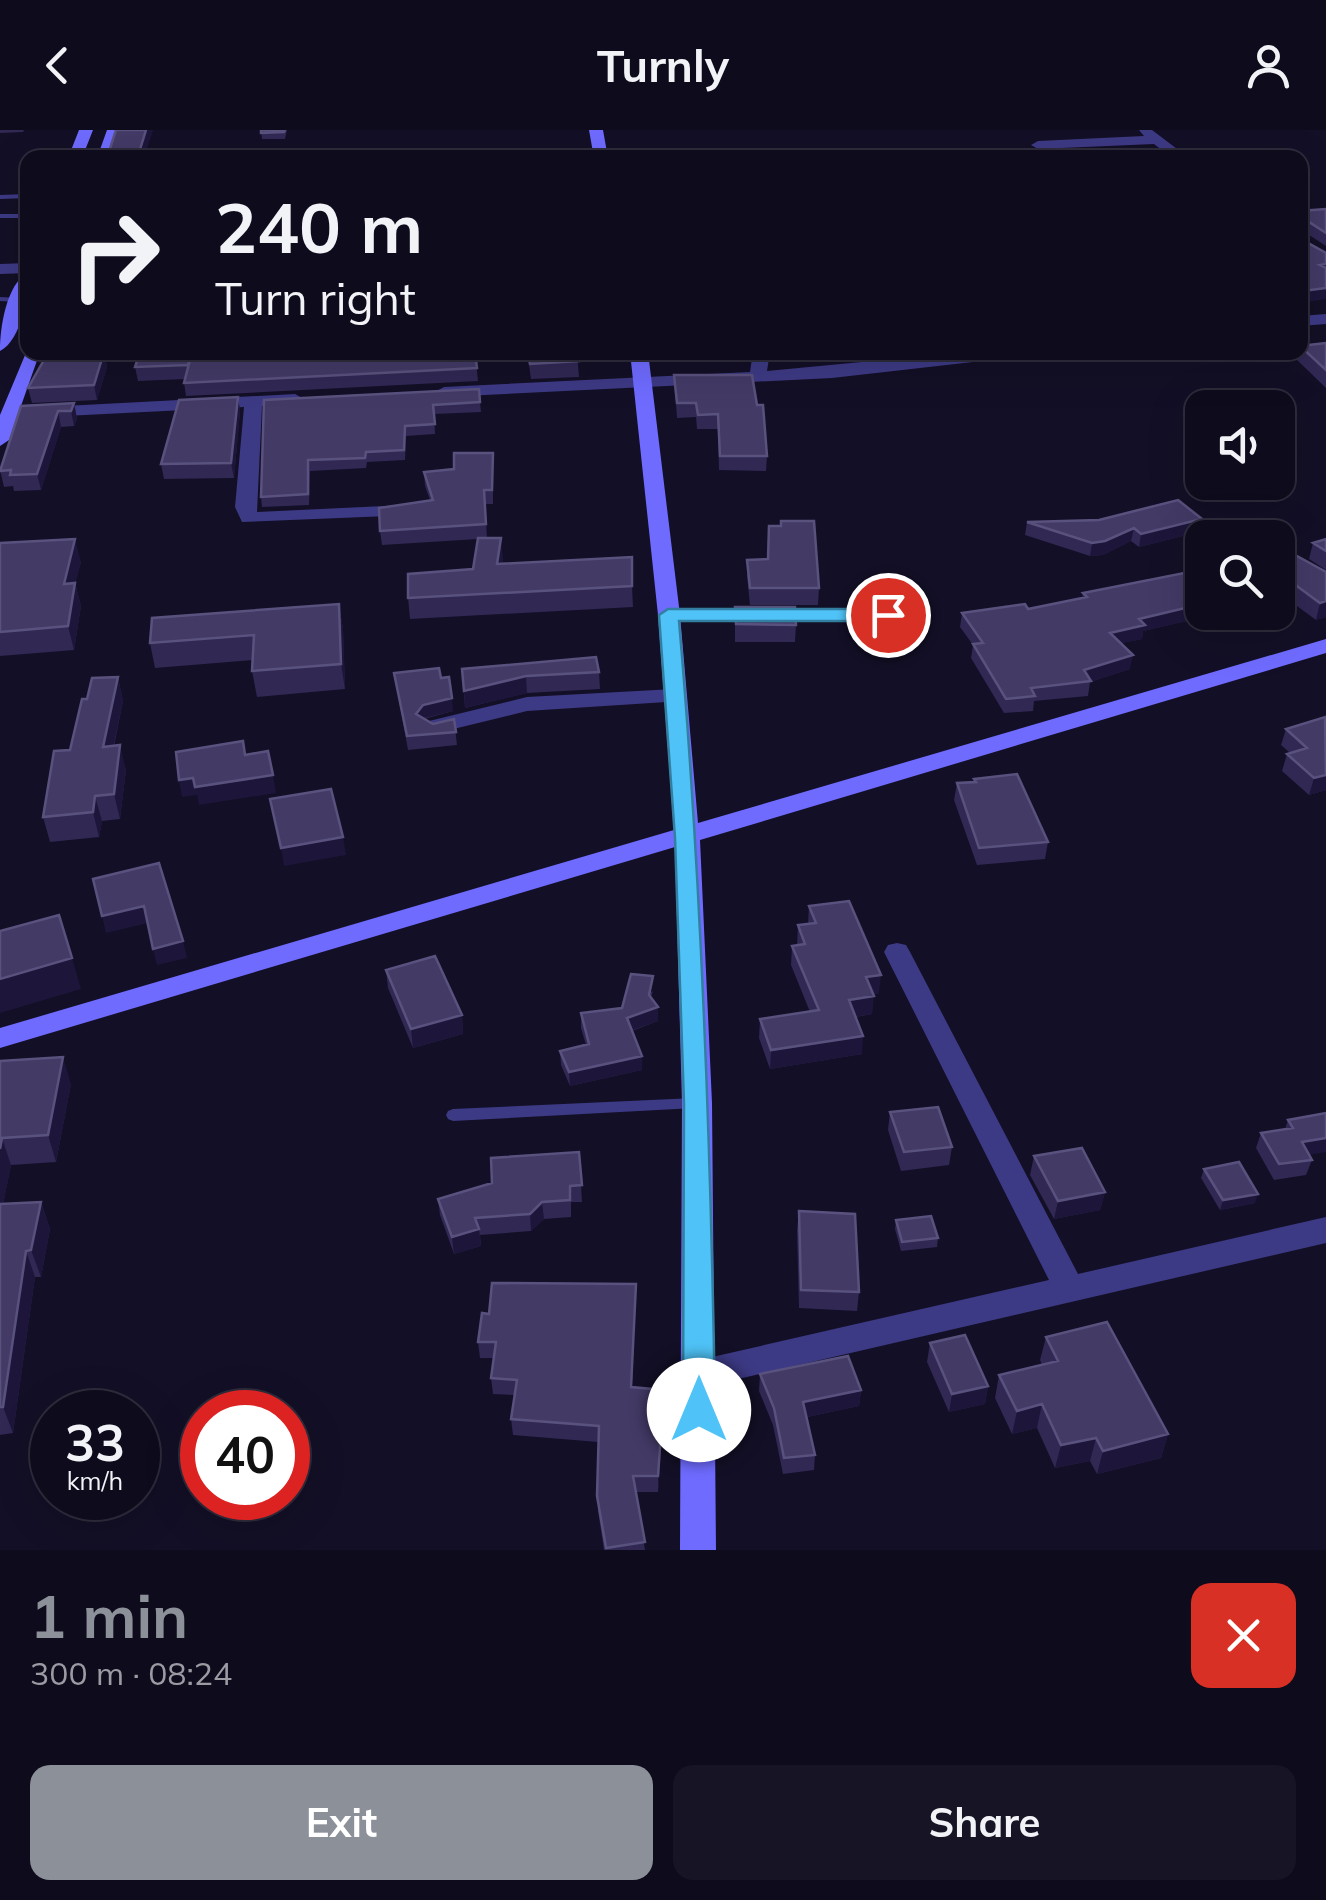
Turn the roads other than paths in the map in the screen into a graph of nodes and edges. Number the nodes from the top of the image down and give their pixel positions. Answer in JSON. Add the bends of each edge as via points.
{"nodes":[{"id":1,"x":1143,"y":130,"type":"edge"},
{"id":2,"x":1158,"y":140,"type":"junction"},
{"id":3,"x":1038,"y":145,"type":"dead end"},
{"id":4,"x":1171,"y":150,"type":"edge"},
{"id":5,"x":9,"y":299,"type":"edge"},
{"id":6,"x":0,"y":346,"type":"edge"},
{"id":7,"x":29,"y":360,"type":"edge"},
{"id":8,"x":640,"y":360,"type":"edge"},
{"id":9,"x":760,"y":360,"type":"edge"},
{"id":10,"x":940,"y":360,"type":"edge"},
{"id":11,"x":760,"y":376,"type":"junction"},
{"id":12,"x":644,"y":381,"type":"junction"},
{"id":13,"x":429,"y":392,"type":"edge"},
{"id":14,"x":312,"y":398,"type":"edge"},
{"id":15,"x":253,"y":402,"type":"junction"},
{"id":16,"x":10,"y":413,"type":"junction"},
{"id":17,"x":0,"y":440,"type":"edge"},
{"id":18,"x":406,"y":510,"type":"edge"},
{"id":19,"x":1295,"y":562,"type":"edge"},
{"id":20,"x":1326,"y":582,"type":"edge"},
{"id":21,"x":668,"y":615,"type":"junction"},
{"id":22,"x":888,"y":615,"type":"dead end"},
{"id":23,"x":1326,"y":646,"type":"edge"},
{"id":24,"x":674,"y":696,"type":"junction"},
{"id":25,"x":433,"y":727,"type":"edge"},
{"id":26,"x":686,"y":838,"type":"junction"},
{"id":27,"x":897,"y":952,"type":"dead end"},
{"id":28,"x":0,"y":1038,"type":"edge"},
{"id":29,"x":697,"y":1103,"type":"junction"},
{"id":30,"x":453,"y":1116,"type":"dead end"},
{"id":31,"x":1326,"y":1230,"type":"edge"},
{"id":32,"x":1070,"y":1289,"type":"junction"},
{"id":33,"x":699,"y":1374,"type":"junction"},
{"id":34,"x":698,"y":1550,"type":"edge"}],
"edges":[{"from":1,"to":2,"type":"street"},
{"from":2,"to":3,"type":"street"},
{"from":2,"to":4,"type":"street"},
{"from":5,"to":6,"type":"street"},
{"from":7,"to":16,"type":"street"},
{"from":8,"to":12,"type":"street"},
{"from":9,"to":11,"type":"street"},
{"from":10,"to":11,"type":"street"},
{"from":11,"to":12,"type":"street"},
{"from":12,"to":13,"type":"street"},
{"from":12,"to":21,"type":"street"},
{"from":14,"to":15,"type":"street"},
{"from":15,"to":16,"type":"street"},
{"from":15,"to":18,"type":"street","via":[[248,518]]},
{"from":16,"to":17,"type":"street"},
{"from":19,"to":20,"type":"street"},
{"from":21,"to":22,"type":"street"},
{"from":21,"to":24,"type":"street"},
{"from":23,"to":26,"type":"street"},
{"from":24,"to":25,"type":"street","via":[[527,704]]},
{"from":24,"to":26,"type":"street"},
{"from":26,"to":28,"type":"street"},
{"from":26,"to":29,"type":"street"},
{"from":27,"to":32,"type":"street"},
{"from":29,"to":30,"type":"lane"},
{"from":29,"to":33,"type":"street"},
{"from":31,"to":32,"type":"street"},
{"from":32,"to":33,"type":"street"},
{"from":33,"to":34,"type":"street"}]}
